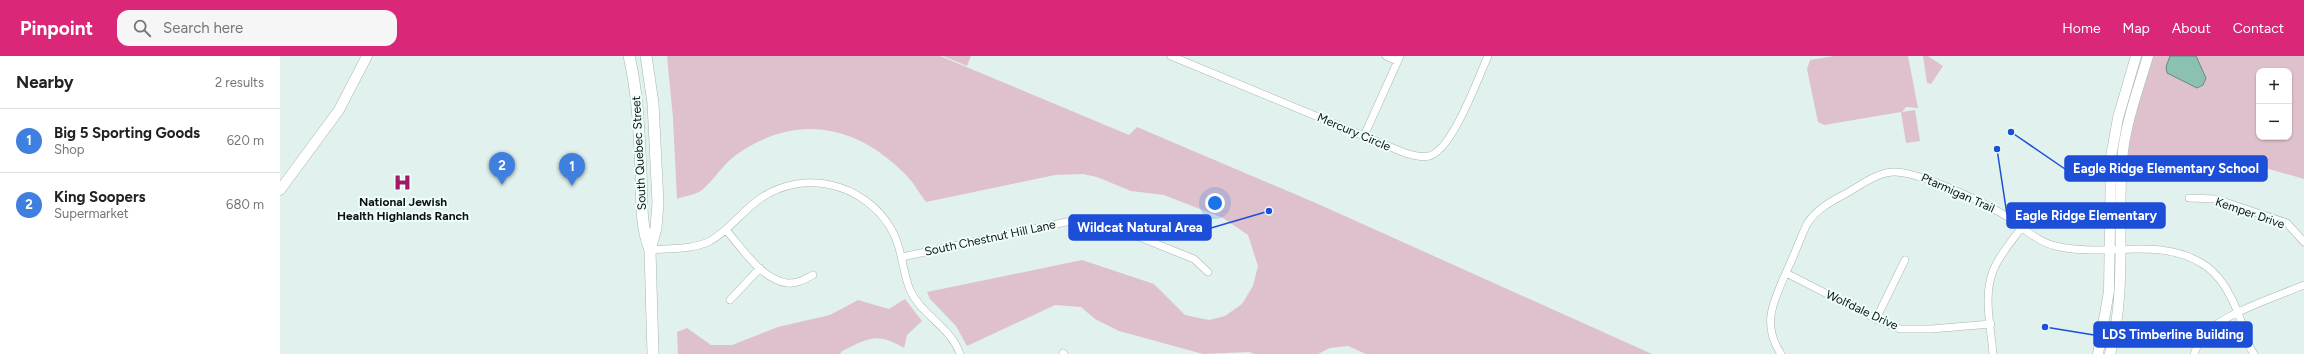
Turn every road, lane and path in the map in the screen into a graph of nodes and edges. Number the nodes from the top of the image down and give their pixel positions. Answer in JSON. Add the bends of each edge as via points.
{"nodes":[{"id":1,"x":366,"y":56,"type":"edge"},
{"id":2,"x":629,"y":56,"type":"edge"},
{"id":3,"x":646,"y":56,"type":"edge"},
{"id":4,"x":1171,"y":56,"type":"edge"},
{"id":5,"x":1386,"y":56,"type":"edge"},
{"id":6,"x":1488,"y":56,"type":"edge"},
{"id":7,"x":2136,"y":56,"type":"edge"},
{"id":8,"x":2148,"y":56,"type":"edge"},
{"id":9,"x":1398,"y":59,"type":"edge"},
{"id":10,"x":1364,"y":136,"type":"junction"},
{"id":11,"x":280,"y":190,"type":"edge"},
{"id":12,"x":2189,"y":198,"type":"dead end"},
{"id":13,"x":2022,"y":227,"type":"junction"},
{"id":14,"x":726,"y":230,"type":"junction"},
{"id":15,"x":2304,"y":242,"type":"edge"},
{"id":16,"x":2116,"y":249,"type":"junction"},
{"id":17,"x":650,"y":250,"type":"junction"},
{"id":18,"x":902,"y":256,"type":"junction"},
{"id":19,"x":1904,"y":260,"type":"dead end"},
{"id":20,"x":760,"y":268,"type":"junction"},
{"id":21,"x":1208,"y":272,"type":"dead end"},
{"id":22,"x":1786,"y":273,"type":"junction"},
{"id":23,"x":813,"y":275,"type":"dead end"},
{"id":24,"x":2304,"y":285,"type":"edge"},
{"id":25,"x":730,"y":300,"type":"dead end"},
{"id":26,"x":2238,"y":312,"type":"junction"},
{"id":27,"x":1876,"y":319,"type":"junction"},
{"id":28,"x":1991,"y":324,"type":"junction"},
{"id":29,"x":2170,"y":333,"type":"dead end"},
{"id":30,"x":2198,"y":344,"type":"junction"},
{"id":31,"x":653,"y":354,"type":"edge"},
{"id":32,"x":960,"y":354,"type":"edge"},
{"id":33,"x":1781,"y":354,"type":"edge"},
{"id":34,"x":1993,"y":354,"type":"edge"},
{"id":35,"x":2098,"y":354,"type":"edge"},
{"id":36,"x":2110,"y":354,"type":"edge"},
{"id":37,"x":2194,"y":354,"type":"edge"},
{"id":38,"x":2254,"y":354,"type":"edge"}],
"edges":[{"from":1,"to":11,"type":"street","via":[[339,110]]},
{"from":2,"to":17,"type":"main road","name":"South Quebec Street","via":[[637,104],[642,218]]},
{"from":3,"to":17,"type":"main road","name":"South Quebec Street","via":[[654,103],[658,203],[656,228]]},
{"from":4,"to":10,"type":"street","name":"Mercury Circle"},
{"from":5,"to":9,"type":"street"},
{"from":6,"to":10,"type":"street","name":"Mercury Circle","via":[[1456,127],[1444,147],[1430,156],[1418,156]]},
{"from":7,"to":16,"type":"street","via":[[2118,118],[2112,151],[2109,181]]},
{"from":8,"to":16,"type":"street","via":[[2124,142]]},
{"from":9,"to":10,"type":"street"},
{"from":12,"to":15,"type":"street","name":"Kemper Drive","via":[[2216,199],[2287,223]]},
{"from":13,"to":16,"type":"street","name":"Ptarmigan Trail","via":[[2039,240],[2062,248]]},
{"from":13,"to":22,"type":"street","name":"Ptarmigan Trail","via":[[2001,213],[1925,178],[1892,172],[1874,178],[1816,213],[1807,224]]},
{"from":13,"to":28,"type":"street","via":[[1993,271],[1987,297]]},
{"from":14,"to":17,"type":"street","via":[[699,245]]},
{"from":14,"to":18,"type":"street","via":[[751,206],[775,190],[801,183],[832,184],[864,199],[879,212],[891,228]]},
{"from":14,"to":20,"type":"street"},
{"from":16,"to":26,"type":"street","name":"Ptarmigan Trail","via":[[2170,251],[2203,264],[2217,276]]},
{"from":16,"to":35,"type":"street"},
{"from":16,"to":36,"type":"street","via":[[2121,290]]},
{"from":17,"to":31,"type":"main road","name":"South Quebec Street"},
{"from":18,"to":21,"type":"street","name":"South Chestnut Hill Lane","via":[[1066,222],[1097,220],[1194,259]]},
{"from":18,"to":32,"type":"street","via":[[910,290],[917,303],[948,333]]},
{"from":19,"to":27,"type":"street"},
{"from":20,"to":23,"type":"street","via":[[773,278],[786,283],[798,282]]},
{"from":20,"to":25,"type":"street"},
{"from":22,"to":27,"type":"street","name":"Wolfdale Drive"},
{"from":22,"to":33,"type":"street","name":"Ptarmigan Trail","via":[[1770,316],[1771,333]]},
{"from":24,"to":26,"type":"street"},
{"from":26,"to":30,"type":"street","via":[[2207,332]]},
{"from":26,"to":38,"type":"street","name":"Ptarmigan Trail"},
{"from":27,"to":28,"type":"street","name":"Wolfdale Drive","via":[[1900,329],[1910,330]]},
{"from":28,"to":34,"type":"street"},
{"from":29,"to":30,"type":"street"},
{"from":30,"to":37,"type":"street"}]}
